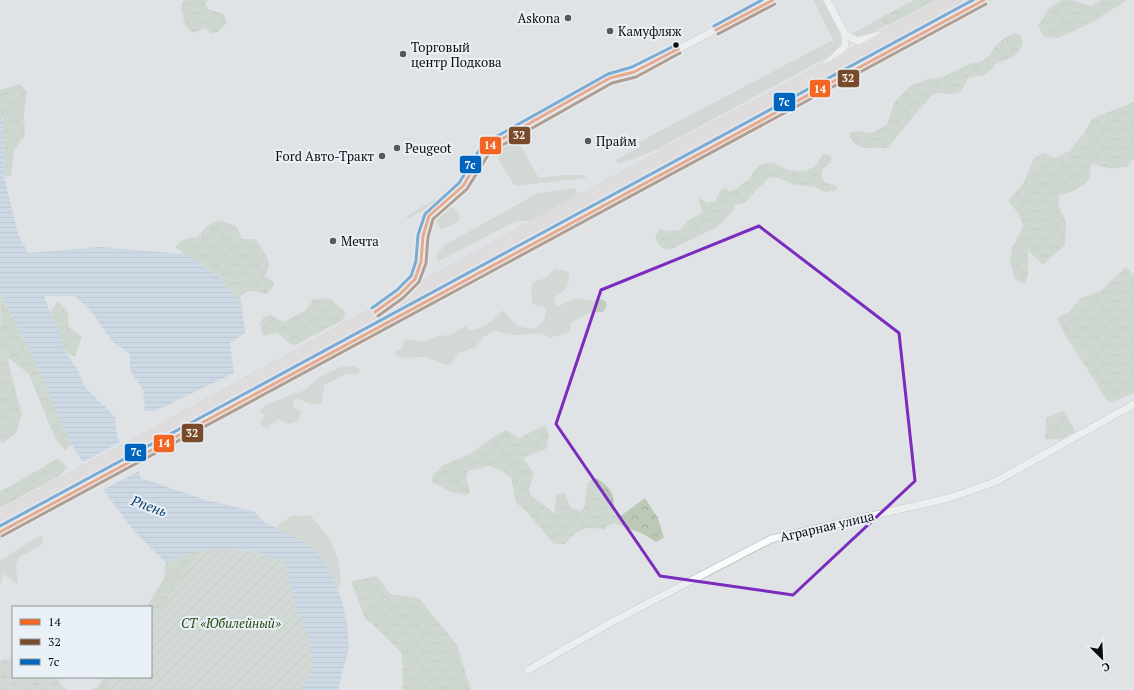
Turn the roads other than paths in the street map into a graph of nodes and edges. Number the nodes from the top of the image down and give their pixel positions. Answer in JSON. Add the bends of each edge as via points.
{"nodes":[{"id":1,"x":773,"y":0,"type":"edge"},
{"id":2,"x":827,"y":0,"type":"edge"},
{"id":3,"x":954,"y":0,"type":"edge"},
{"id":4,"x":984,"y":0,"type":"edge"},
{"id":5,"x":906,"y":26,"type":"junction"},
{"id":6,"x":845,"y":34,"type":"junction"},
{"id":7,"x":800,"y":84,"type":"junction"},
{"id":8,"x":366,"y":318,"type":"junction"},
{"id":9,"x":1134,"y":404,"type":"edge"},
{"id":10,"x":143,"y":449,"type":"junction"},
{"id":11,"x":82,"y":481,"type":"junction"},
{"id":12,"x":0,"y":518,"type":"edge"},
{"id":13,"x":0,"y":532,"type":"edge"},
{"id":14,"x":528,"y":670,"type":"dead end"}],
"edges":[{"from":1,"to":8,"type":"street","via":[[634,72],[610,78],[486,148],[463,186],[429,216],[423,236],[421,262],[414,279],[400,294]]},
{"from":2,"to":6,"type":"street"},
{"from":3,"to":5,"type":"highway"},
{"from":4,"to":10,"type":"highway","via":[[279,381]]},
{"from":5,"to":6,"type":"street","via":[[888,34],[857,41]]},
{"from":5,"to":7,"type":"highway"},
{"from":6,"to":7,"type":"street","via":[[845,46],[826,65]]},
{"from":7,"to":8,"type":"highway"},
{"from":8,"to":10,"type":"highway"},
{"from":9,"to":14,"type":"street","name":"Аграрная улица","via":[[995,482],[949,498],[771,538],[623,616]]},
{"from":10,"to":11,"type":"highway"},
{"from":11,"to":12,"type":"highway"},
{"from":11,"to":13,"type":"highway"}]}
